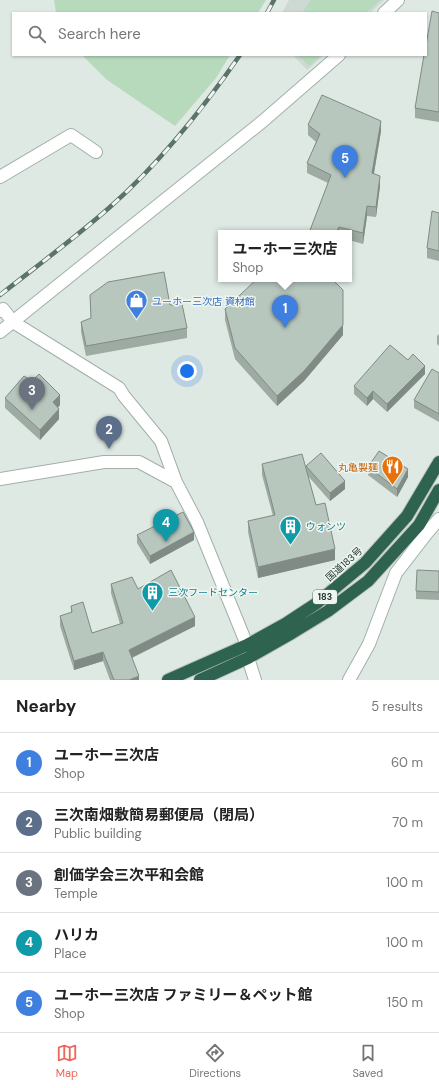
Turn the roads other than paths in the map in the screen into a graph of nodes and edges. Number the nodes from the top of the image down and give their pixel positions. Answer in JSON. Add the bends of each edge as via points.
{"nodes":[{"id":1,"x":398,"y":0,"type":"edge"},
{"id":2,"x":385,"y":12,"type":"edge"},
{"id":3,"x":338,"y":56,"type":"edge"},
{"id":4,"x":96,"y":152,"type":"dead end"},
{"id":5,"x":0,"y":176,"type":"edge"},
{"id":6,"x":0,"y":311,"type":"edge"},
{"id":7,"x":13,"y":322,"type":"junction"},
{"id":8,"x":0,"y":332,"type":"edge"},
{"id":9,"x":439,"y":462,"type":"edge"},
{"id":10,"x":0,"y":480,"type":"edge"},
{"id":11,"x":176,"y":482,"type":"junction"},
{"id":12,"x":439,"y":490,"type":"edge"},
{"id":13,"x":407,"y":516,"type":"junction"},
{"id":14,"x":439,"y":519,"type":"edge"},
{"id":15,"x":423,"y":529,"type":"junction"},
{"id":16,"x":247,"y":645,"type":"junction"},
{"id":17,"x":248,"y":658,"type":"junction"},
{"id":18,"x":168,"y":680,"type":"edge"},
{"id":19,"x":200,"y":680,"type":"edge"},
{"id":20,"x":255,"y":680,"type":"edge"},
{"id":21,"x":349,"y":680,"type":"edge"}],
"edges":[{"from":1,"to":2,"type":"street"},
{"from":3,"to":7,"type":"street","via":[[263,121]]},
{"from":4,"to":5,"type":"street","via":[[71,134]]},
{"from":6,"to":7,"type":"street","via":[[3,309]]},
{"from":7,"to":8,"type":"street"},
{"from":7,"to":11,"type":"street","via":[[119,388],[161,441]]},
{"from":9,"to":13,"type":"highway","name":"国道183号","number":"183"},
{"from":10,"to":11,"type":"street","via":[[104,462],[139,462]]},
{"from":11,"to":16,"type":"street","via":[[197,522]]},
{"from":12,"to":15,"type":"highway","number":"183"},
{"from":13,"to":15,"type":"street"},
{"from":13,"to":16,"type":"highway","name":"国道183号","number":"183","via":[[365,563],[317,603]]},
{"from":14,"to":15,"type":"street"},
{"from":15,"to":17,"type":"highway","number":"183","via":[[368,580],[328,612]]},
{"from":15,"to":21,"type":"street","via":[[396,573],[369,644]]},
{"from":16,"to":17,"type":"street"},
{"from":16,"to":18,"type":"highway","name":"国道183号","number":"183"},
{"from":17,"to":19,"type":"highway","number":"183"},
{"from":17,"to":20,"type":"street"}]}
